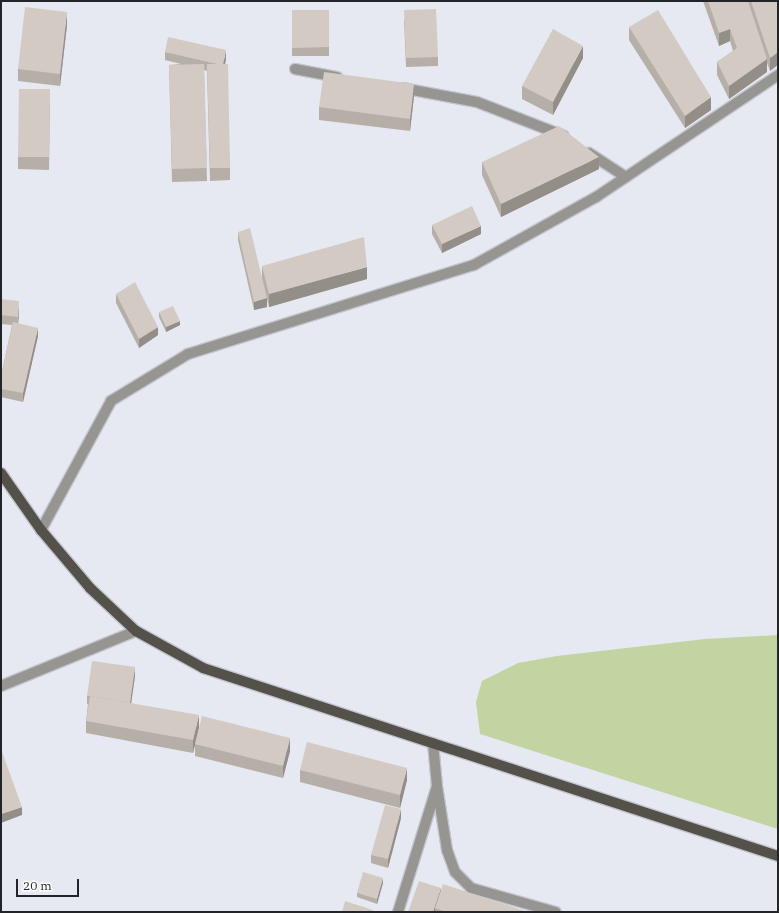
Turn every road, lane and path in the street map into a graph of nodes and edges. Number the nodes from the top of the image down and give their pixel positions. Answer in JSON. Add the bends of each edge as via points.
{"nodes":[{"id":1,"x":295,"y":69,"type":"dead end"},
{"id":2,"x":778,"y":75,"type":"edge"},
{"id":3,"x":348,"y":79,"type":"edge"},
{"id":4,"x":394,"y":87,"type":"edge"},
{"id":5,"x":626,"y":178,"type":"junction"},
{"id":6,"x":1,"y":473,"type":"edge"},
{"id":7,"x":41,"y":530,"type":"junction"},
{"id":8,"x":136,"y":631,"type":"junction"},
{"id":9,"x":1,"y":686,"type":"edge"},
{"id":10,"x":433,"y":743,"type":"junction"},
{"id":11,"x":437,"y":786,"type":"junction"},
{"id":12,"x":778,"y":856,"type":"edge"},
{"id":13,"x":398,"y":912,"type":"edge"},
{"id":14,"x":556,"y":912,"type":"edge"}],
"edges":[{"from":1,"to":3,"type":"street"},
{"from":2,"to":5,"type":"street"},
{"from":4,"to":5,"type":"street","via":[[477,102],[558,132]]},
{"from":5,"to":7,"type":"street","via":[[474,265],[188,354],[111,401]]},
{"from":6,"to":7,"type":"main road"},
{"from":7,"to":8,"type":"main road","via":[[90,588]]},
{"from":8,"to":9,"type":"street"},
{"from":8,"to":10,"type":"main road","via":[[203,668]]},
{"from":10,"to":11,"type":"street"},
{"from":10,"to":12,"type":"main road"},
{"from":11,"to":13,"type":"street"},
{"from":11,"to":14,"type":"street","via":[[447,850],[455,872],[460,878],[470,888]]}]}
